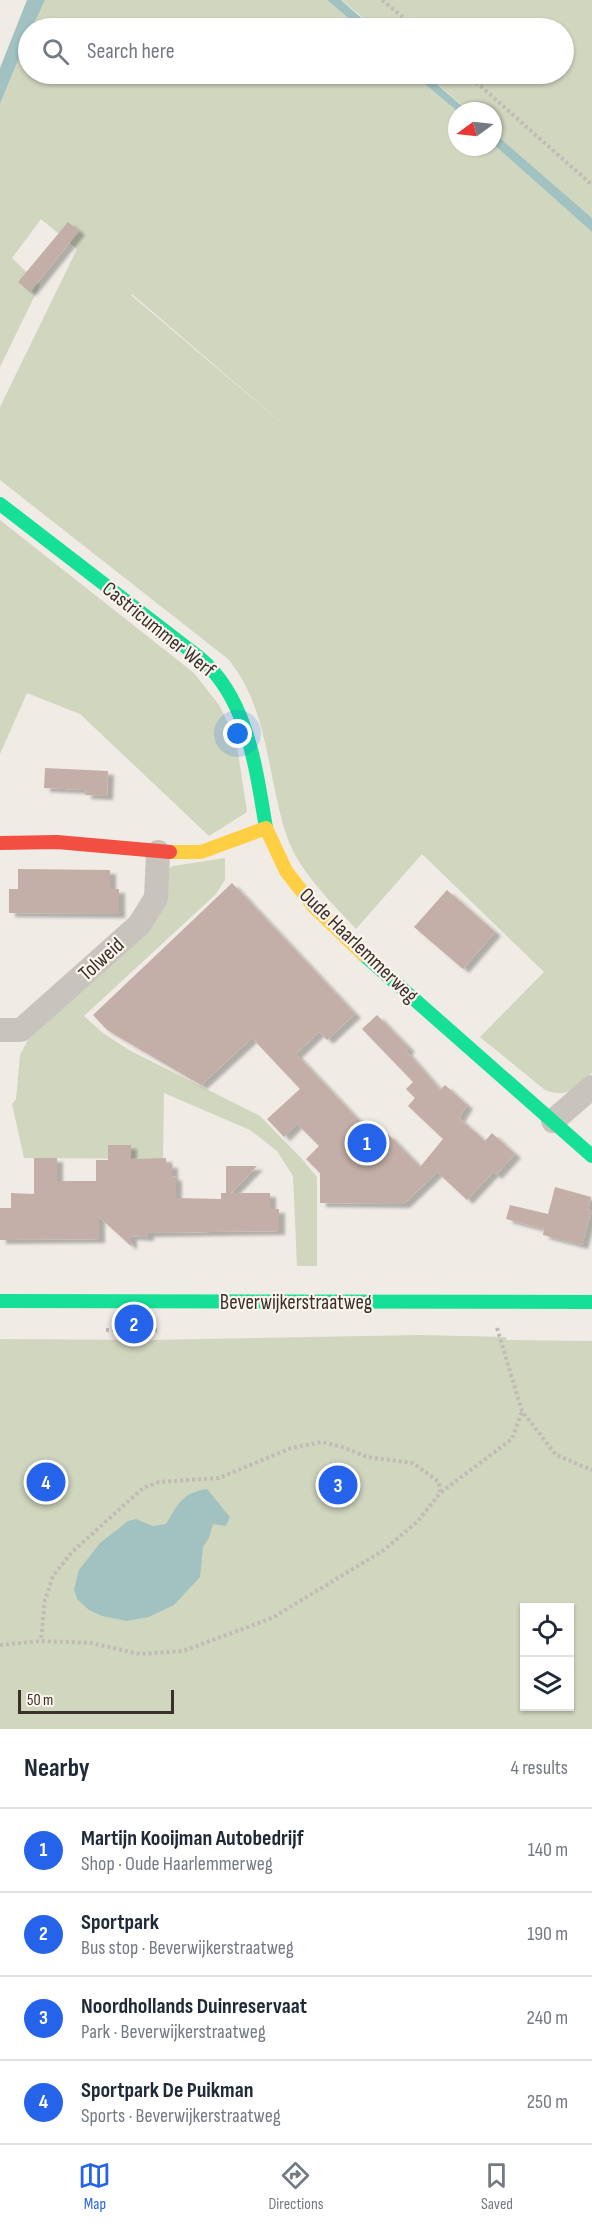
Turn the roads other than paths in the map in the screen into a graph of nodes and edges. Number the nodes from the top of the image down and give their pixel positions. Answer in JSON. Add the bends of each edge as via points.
{"nodes":[{"id":1,"x":0,"y":504,"type":"edge"},
{"id":2,"x":266,"y":828,"type":"junction"},
{"id":3,"x":0,"y":843,"type":"edge"},
{"id":4,"x":158,"y":852,"type":"junction"},
{"id":5,"x":0,"y":1030,"type":"edge"},
{"id":6,"x":592,"y":1087,"type":"edge"},
{"id":7,"x":553,"y":1121,"type":"junction"},
{"id":8,"x":592,"y":1156,"type":"edge"},
{"id":9,"x":0,"y":1301,"type":"edge"},
{"id":10,"x":592,"y":1302,"type":"edge"}],
"edges":[{"from":1,"to":2,"type":"street","name":"Castricummer Werf","via":[[219,676],[239,711],[253,755]]},
{"from":2,"to":4,"type":"street","via":[[201,852]]},
{"from":2,"to":7,"type":"street","name":"Oude Haarlemmerweg","via":[[286,871],[314,907]]},
{"from":3,"to":4,"type":"street","via":[[57,842]]},
{"from":4,"to":5,"type":"street","name":"Tolweid","via":[[156,898],[139,926],[21,1030]]},
{"from":6,"to":7,"type":"street"},
{"from":7,"to":8,"type":"street","name":"Oude Haarlemmerweg"},
{"from":9,"to":10,"type":"street","name":"Beverwijkerstraatweg"}]}
